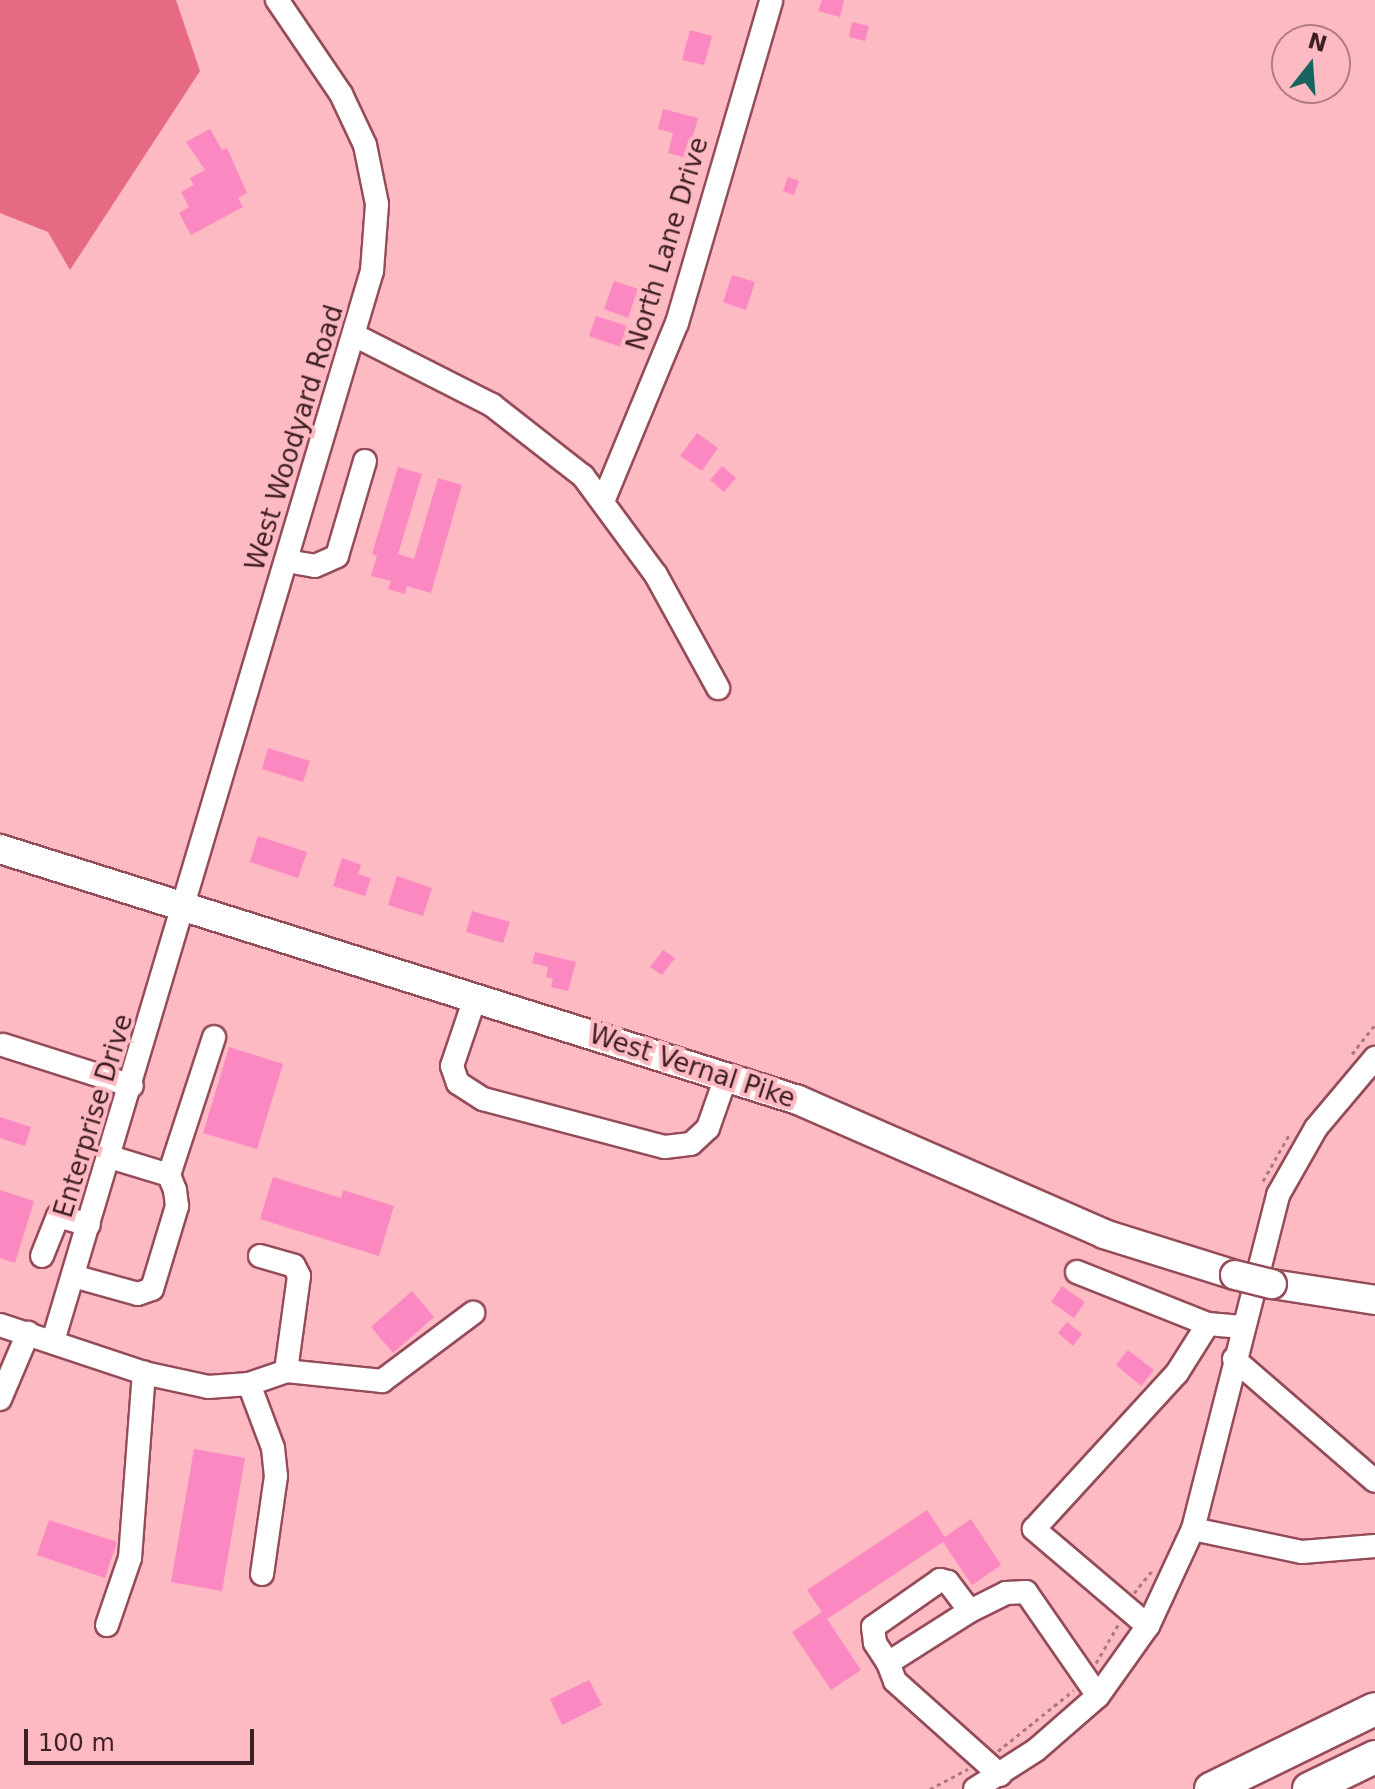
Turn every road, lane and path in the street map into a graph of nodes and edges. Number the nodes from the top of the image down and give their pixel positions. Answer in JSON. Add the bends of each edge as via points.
{"nodes":[{"id":1,"x":277,"y":0,"type":"edge"},
{"id":2,"x":771,"y":1,"type":"edge"},
{"id":3,"x":354,"y":335,"type":"junction"},
{"id":4,"x":365,"y":461,"type":"dead end"},
{"id":5,"x":604,"y":499,"type":"junction"},
{"id":6,"x":287,"y":561,"type":"junction"},
{"id":7,"x":718,"y":688,"type":"dead end"},
{"id":8,"x":0,"y":849,"type":"edge"},
{"id":9,"x":186,"y":908,"type":"junction"},
{"id":10,"x":475,"y":998,"type":"junction"},
{"id":11,"x":214,"y":1037,"type":"dead end"},
{"id":12,"x":3,"y":1045,"type":"dead end"},
{"id":13,"x":1375,"y":1058,"type":"edge"},
{"id":14,"x":726,"y":1077,"type":"junction"},
{"id":15,"x":132,"y":1086,"type":"junction"},
{"id":16,"x":110,"y":1157,"type":"junction"},
{"id":17,"x":169,"y":1175,"type":"junction"},
{"id":18,"x":89,"y":1225,"type":"junction"},
{"id":19,"x":42,"y":1256,"type":"dead end"},
{"id":20,"x":260,"y":1256,"type":"dead end"},
{"id":21,"x":1077,"y":1272,"type":"dead end"},
{"id":22,"x":73,"y":1276,"type":"junction"},
{"id":23,"x":1375,"y":1300,"type":"edge"},
{"id":24,"x":473,"y":1313,"type":"dead end"},
{"id":25,"x":1208,"y":1324,"type":"junction"},
{"id":26,"x":0,"y":1325,"type":"edge"},
{"id":27,"x":1242,"y":1327,"type":"junction"},
{"id":28,"x":28,"y":1333,"type":"junction"},
{"id":29,"x":53,"y":1341,"type":"junction"},
{"id":30,"x":1234,"y":1359,"type":"junction"},
{"id":31,"x":286,"y":1371,"type":"junction"},
{"id":32,"x":144,"y":1373,"type":"junction"},
{"id":33,"x":249,"y":1384,"type":"junction"},
{"id":34,"x":0,"y":1399,"type":"edge"},
{"id":35,"x":1375,"y":1481,"type":"edge"},
{"id":36,"x":1193,"y":1529,"type":"junction"},
{"id":37,"x":1375,"y":1546,"type":"edge"},
{"id":38,"x":1158,"y":1559,"type":"dead end"},
{"id":39,"x":262,"y":1574,"type":"dead end"},
{"id":40,"x":1136,"y":1588,"type":"dead end"},
{"id":41,"x":970,"y":1611,"type":"junction"},
{"id":42,"x":107,"y":1625,"type":"dead end"},
{"id":43,"x":1148,"y":1626,"type":"junction"},
{"id":44,"x":1117,"y":1627,"type":"dead end"},
{"id":45,"x":888,"y":1663,"type":"junction"},
{"id":46,"x":1091,"y":1672,"type":"dead end"},
{"id":47,"x":1074,"y":1690,"type":"dead end"},
{"id":48,"x":1098,"y":1696,"type":"junction"},
{"id":49,"x":1375,"y":1709,"type":"edge"},
{"id":50,"x":997,"y":1752,"type":"dead end"},
{"id":51,"x":1375,"y":1757,"type":"edge"},
{"id":52,"x":980,"y":1763,"type":"dead end"},
{"id":53,"x":1000,"y":1775,"type":"junction"},
{"id":54,"x":930,"y":1789,"type":"edge"},
{"id":55,"x":975,"y":1789,"type":"edge"},
{"id":56,"x":1211,"y":1789,"type":"edge"},
{"id":57,"x":1309,"y":1789,"type":"edge"}],
"edges":[{"from":1,"to":3,"type":"street","name":"West Woodyard Road","via":[[341,94],[372,169],[376,245]]},
{"from":2,"to":5,"type":"street","name":"North Lane Drive","via":[[677,323]]},
{"from":3,"to":5,"type":"street","via":[[505,413]]},
{"from":3,"to":6,"type":"street","name":"West Woodyard Road"},
{"from":4,"to":6,"type":"street","via":[[337,556],[315,566]]},
{"from":5,"to":7,"type":"street","via":[[656,575]]},
{"from":6,"to":9,"type":"street","name":"West Woodyard Road"},
{"from":8,"to":9,"type":"main road","name":"West Vernal Pike"},
{"from":9,"to":10,"type":"main road","name":"West Vernal Pike"},
{"from":9,"to":15,"type":"street","name":"Enterprise Drive"},
{"from":10,"to":14,"type":"main road","name":"West Vernal Pike"},
{"from":10,"to":14,"type":"street","via":[[452,1066],[458,1083],[483,1099],[665,1147],[691,1144],[708,1128]]},
{"from":11,"to":17,"type":"street"},
{"from":12,"to":15,"type":"street"},
{"from":13,"to":27,"type":"street","via":[[1316,1128],[1287,1173]]},
{"from":14,"to":23,"type":"main road","name":"West Vernal Pike","bridge":true,"via":[[854,1121],[1104,1234],[1235,1275]]},
{"from":15,"to":16,"type":"street","name":"Enterprise Drive"},
{"from":16,"to":17,"type":"street"},
{"from":16,"to":18,"type":"street","name":"Enterprise Drive"},
{"from":17,"to":22,"type":"street","via":[[177,1206],[152,1289],[138,1294]]},
{"from":18,"to":19,"type":"street","via":[[58,1216]]},
{"from":18,"to":22,"type":"street","name":"Enterprise Drive"},
{"from":20,"to":31,"type":"street","via":[[294,1266],[299,1276]]},
{"from":21,"to":25,"type":"street"},
{"from":22,"to":29,"type":"street","name":"Enterprise Drive"},
{"from":24,"to":31,"type":"street","via":[[382,1381]]},
{"from":25,"to":27,"type":"street"},
{"from":25,"to":43,"type":"street","via":[[1177,1373],[1034,1529]]},
{"from":26,"to":28,"type":"street"},
{"from":27,"to":30,"type":"street"},
{"from":28,"to":29,"type":"street"},
{"from":28,"to":34,"type":"street"},
{"from":29,"to":32,"type":"street"},
{"from":30,"to":35,"type":"street"},
{"from":30,"to":36,"type":"street"},
{"from":31,"to":33,"type":"street"},
{"from":32,"to":33,"type":"street","via":[[208,1387]]},
{"from":32,"to":42,"type":"street","via":[[130,1558]]},
{"from":33,"to":39,"type":"street","via":[[273,1448],[276,1476]]},
{"from":36,"to":37,"type":"street","via":[[1302,1552]]},
{"from":36,"to":43,"type":"street"},
{"from":38,"to":40,"type":"path"},
{"from":41,"to":45,"type":"street"},
{"from":41,"to":45,"type":"street","via":[[948,1582],[940,1580],[873,1627],[875,1643]]},
{"from":41,"to":48,"type":"street","via":[[1006,1593],[1026,1592]]},
{"from":43,"to":48,"type":"street"},
{"from":44,"to":46,"type":"path"},
{"from":45,"to":53,"type":"street","via":[[895,1681]]},
{"from":47,"to":50,"type":"path"},
{"from":48,"to":53,"type":"street"},
{"from":49,"to":56,"type":"highway"},
{"from":51,"to":57,"type":"highway"},
{"from":52,"to":54,"type":"path"},
{"from":53,"to":55,"type":"street"}]}
